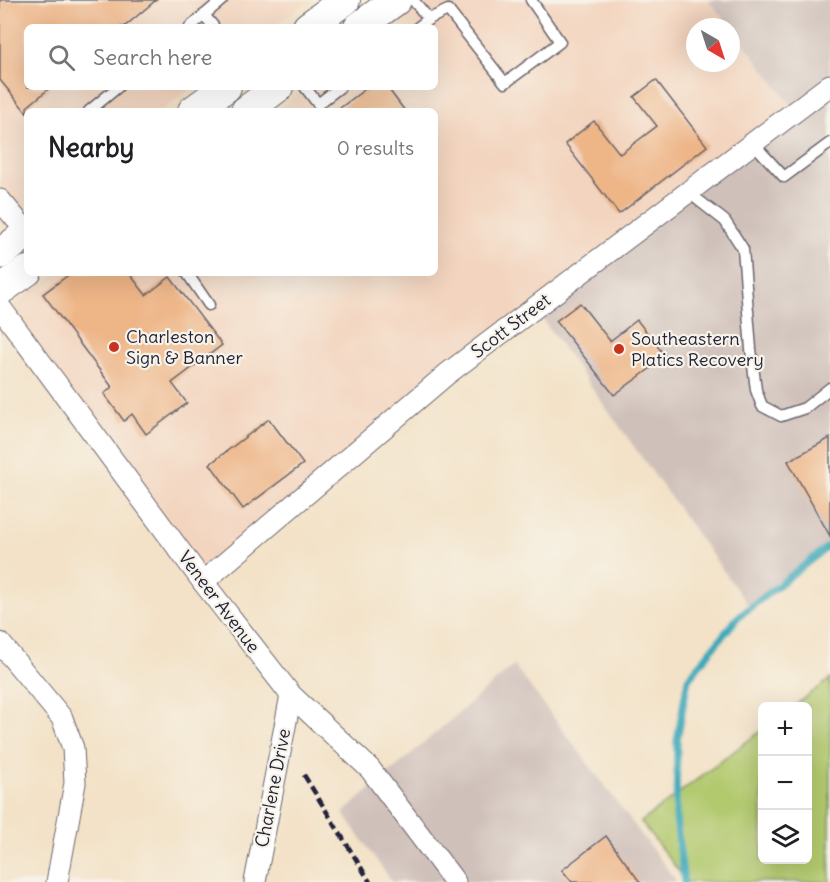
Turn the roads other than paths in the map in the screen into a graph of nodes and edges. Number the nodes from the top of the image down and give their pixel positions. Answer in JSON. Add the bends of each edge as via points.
{"nodes":[{"id":1,"x":222,"y":0,"type":"edge"},
{"id":2,"x":345,"y":0,"type":"edge"},
{"id":3,"x":396,"y":0,"type":"edge"},
{"id":4,"x":413,"y":0,"type":"edge"},
{"id":5,"x":531,"y":0,"type":"edge"},
{"id":6,"x":204,"y":15,"type":"junction"},
{"id":7,"x":429,"y":19,"type":"junction"},
{"id":8,"x":194,"y":24,"type":"edge"},
{"id":9,"x":212,"y":24,"type":"edge"},
{"id":10,"x":312,"y":24,"type":"edge"},
{"id":11,"x":363,"y":24,"type":"edge"},
{"id":12,"x":422,"y":24,"type":"edge"},
{"id":13,"x":830,"y":85,"type":"edge"},
{"id":14,"x":114,"y":90,"type":"edge"},
{"id":15,"x":222,"y":90,"type":"edge"},
{"id":16,"x":274,"y":90,"type":"edge"},
{"id":17,"x":307,"y":90,"type":"edge"},
{"id":18,"x":337,"y":90,"type":"edge"},
{"id":19,"x":321,"y":107,"type":"edge"},
{"id":20,"x":93,"y":108,"type":"edge"},
{"id":21,"x":197,"y":108,"type":"edge"},
{"id":22,"x":250,"y":108,"type":"edge"},
{"id":23,"x":753,"y":143,"type":"junction"},
{"id":24,"x":830,"y":143,"type":"edge"},
{"id":25,"x":688,"y":192,"type":"junction"},
{"id":26,"x":0,"y":200,"type":"edge"},
{"id":27,"x":24,"y":229,"type":"edge"},
{"id":28,"x":24,"y":235,"type":"edge"},
{"id":29,"x":0,"y":254,"type":"edge"},
{"id":30,"x":24,"y":273,"type":"edge"},
{"id":31,"x":189,"y":276,"type":"edge"},
{"id":32,"x":0,"y":290,"type":"edge"},
{"id":33,"x":209,"y":305,"type":"dead end"},
{"id":34,"x":0,"y":307,"type":"edge"},
{"id":35,"x":830,"y":388,"type":"edge"},
{"id":36,"x":203,"y":582,"type":"junction"},
{"id":37,"x":0,"y":643,"type":"edge"},
{"id":38,"x":291,"y":695,"type":"junction"},
{"id":39,"x":57,"y":882,"type":"edge"},
{"id":40,"x":255,"y":882,"type":"edge"},
{"id":41,"x":455,"y":882,"type":"edge"}],
"edges":[{"from":1,"to":6,"type":"lane"},
{"from":2,"to":10,"type":"main road"},
{"from":3,"to":11,"type":"main road"},
{"from":4,"to":7,"type":"lane"},
{"from":5,"to":7,"type":"lane","via":[[560,42],[505,83],[448,10]]},
{"from":6,"to":8,"type":"lane"},
{"from":6,"to":9,"type":"lane"},
{"from":7,"to":12,"type":"lane"},
{"from":13,"to":23,"type":"street","name":"Scott Street"},
{"from":14,"to":20,"type":"lane"},
{"from":15,"to":21,"type":"main road"},
{"from":16,"to":22,"type":"main road"},
{"from":17,"to":19,"type":"lane"},
{"from":18,"to":19,"type":"lane"},
{"from":23,"to":24,"type":"lane","via":[[784,177]]},
{"from":23,"to":25,"type":"street","name":"Scott Street"},
{"from":25,"to":35,"type":"lane","via":[[725,222],[743,249],[752,359],[762,406],[781,416],[805,408]]},
{"from":25,"to":36,"type":"street","name":"Scott Street","via":[[447,374]]},
{"from":26,"to":27,"type":"street"},
{"from":28,"to":29,"type":"main road"},
{"from":30,"to":32,"type":"main road"},
{"from":31,"to":33,"type":"lane"},
{"from":34,"to":36,"type":"street","name":"Veneer Avenue"},
{"from":36,"to":38,"type":"street","name":"Veneer Avenue"},
{"from":37,"to":39,"type":"street","via":[[62,718],[73,748],[75,783]]},
{"from":38,"to":40,"type":"street","name":"Charlene Drive"},
{"from":38,"to":41,"type":"street","name":"Veneer Avenue","via":[[370,769]]}]}
